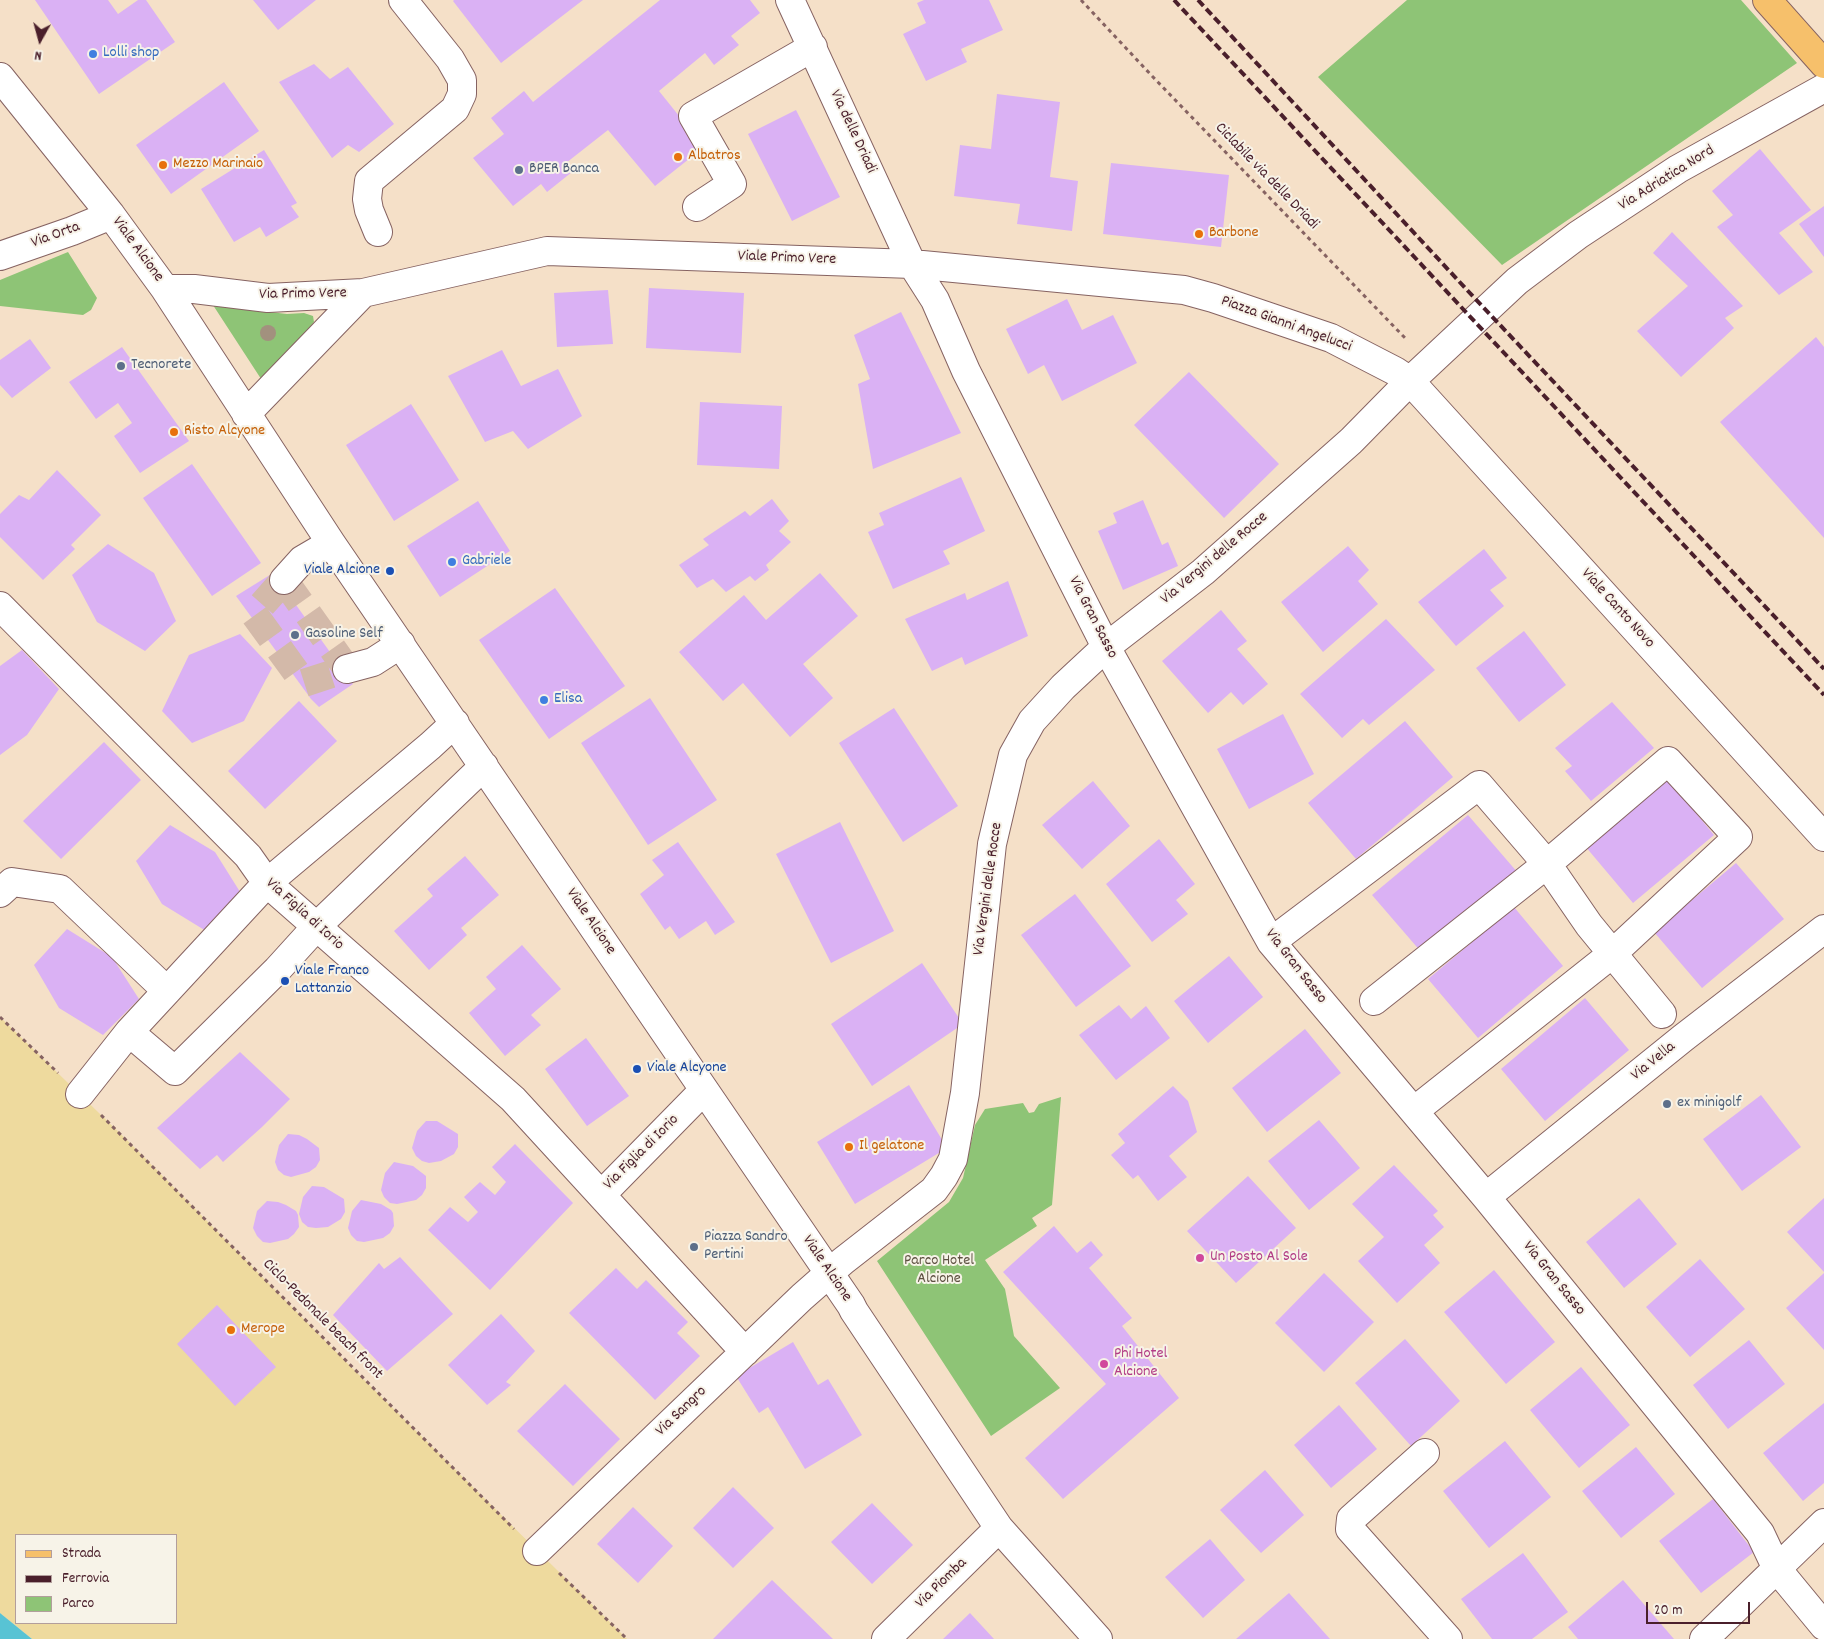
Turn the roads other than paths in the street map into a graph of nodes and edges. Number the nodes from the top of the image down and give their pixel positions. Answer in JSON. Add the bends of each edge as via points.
{"nodes":[{"id":1,"x":403,"y":0,"type":"edge"},
{"id":2,"x":790,"y":0,"type":"edge"},
{"id":3,"x":1767,"y":0,"type":"edge"},
{"id":4,"x":813,"y":47,"type":"junction"},
{"id":5,"x":1824,"y":64,"type":"edge"},
{"id":6,"x":0,"y":77,"type":"edge"},
{"id":7,"x":1824,"y":88,"type":"edge"},
{"id":8,"x":697,"y":207,"type":"dead end"},
{"id":9,"x":111,"y":215,"type":"junction"},
{"id":10,"x":378,"y":232,"type":"dead end"},
{"id":11,"x":0,"y":256,"type":"edge"},
{"id":12,"x":912,"y":264,"type":"junction"},
{"id":13,"x":165,"y":289,"type":"junction"},
{"id":14,"x":363,"y":293,"type":"junction"},
{"id":15,"x":1213,"y":298,"type":"joint"},
{"id":16,"x":1402,"y":376,"type":"junction"},
{"id":17,"x":246,"y":414,"type":"junction"},
{"id":18,"x":331,"y":543,"type":"junction"},
{"id":19,"x":284,"y":580,"type":"tunnel mouth"},
{"id":20,"x":0,"y":606,"type":"edge"},
{"id":21,"x":401,"y":644,"type":"junction"},
{"id":22,"x":1106,"y":647,"type":"junction"},
{"id":23,"x":347,"y":669,"type":"dead end"},
{"id":24,"x":455,"y":723,"type":"junction"},
{"id":25,"x":484,"y":766,"type":"junction"},
{"id":26,"x":1824,"y":837,"type":"edge"},
{"id":27,"x":1547,"y":864,"type":"junction"},
{"id":28,"x":267,"y":883,"type":"junction"},
{"id":29,"x":0,"y":893,"type":"edge"},
{"id":30,"x":316,"y":927,"type":"junction"},
{"id":31,"x":1824,"y":929,"type":"edge"},
{"id":32,"x":1272,"y":942,"type":"junction"},
{"id":33,"x":1612,"y":954,"type":"junction"},
{"id":34,"x":167,"y":991,"type":"junction"},
{"id":35,"x":1374,"y":1001,"type":"dead end"},
{"id":36,"x":1662,"y":1014,"type":"dead end"},
{"id":37,"x":129,"y":1032,"type":"junction"},
{"id":38,"x":704,"y":1090,"type":"junction"},
{"id":39,"x":80,"y":1094,"type":"road end"},
{"id":40,"x":1414,"y":1111,"type":"junction"},
{"id":41,"x":602,"y":1194,"type":"junction"},
{"id":42,"x":1486,"y":1197,"type":"junction"},
{"id":43,"x":828,"y":1273,"type":"junction"},
{"id":44,"x":745,"y":1352,"type":"junction"},
{"id":45,"x":1425,"y":1453,"type":"dead end"},
{"id":46,"x":1824,"y":1523,"type":"edge"},
{"id":47,"x":999,"y":1528,"type":"junction"},
{"id":48,"x":536,"y":1551,"type":"road end"},
{"id":49,"x":1777,"y":1569,"type":"junction"},
{"id":50,"x":1824,"y":1626,"type":"edge"},
{"id":51,"x":886,"y":1639,"type":"edge"},
{"id":52,"x":1098,"y":1639,"type":"edge"},
{"id":53,"x":1448,"y":1639,"type":"edge"},
{"id":54,"x":1704,"y":1639,"type":"edge"}],
"edges":[{"from":1,"to":10,"type":"street","via":[[450,58],[462,80],[462,94],[455,109],[369,181],[367,199]]},
{"from":2,"to":4,"type":"street","name":"Via delle Driadi"},
{"from":3,"to":5,"type":"main road"},
{"from":4,"to":8,"type":"street","via":[[694,116],[732,184]]},
{"from":4,"to":12,"type":"street","name":"Via delle Driadi"},
{"from":6,"to":9,"type":"street","name":"Viale Alcione"},
{"from":7,"to":16,"type":"street","name":"Via Adriatica Nord","via":[[1678,169],[1578,235]]},
{"from":9,"to":11,"type":"street","name":"Via Orta"},
{"from":9,"to":13,"type":"street","name":"Viale Alcione"},
{"from":12,"to":14,"type":"street","name":"Viale Primo Vere","via":[[547,251]]},
{"from":12,"to":15,"type":"street","name":"Viale Primo Vere","via":[[1184,290]]},
{"from":12,"to":22,"type":"street","name":"Via Gran Sasso","via":[[935,300],[966,371]]},
{"from":13,"to":14,"type":"street","name":"Via Primo Vere","via":[[194,289],[268,298]]},
{"from":13,"to":17,"type":"street","name":"Viale Alcione"},
{"from":14,"to":17,"type":"street","name":"Via Primo Vere"},
{"from":15,"to":16,"type":"street","name":"Piazza Gianni Angelucci","via":[[1331,338]]},
{"from":16,"to":22,"type":"street","name":"Via Vergini delle Rocce","via":[[1352,441],[1203,572]]},
{"from":16,"to":26,"type":"street","name":"Viale Canto Novo"},
{"from":17,"to":18,"type":"street","name":"Viale Alcione"},
{"from":18,"to":19,"type":"street","via":[[302,560]]},
{"from":18,"to":21,"type":"street","name":"Viale Alcione"},
{"from":20,"to":28,"type":"street","name":"Via Figlia di Iorio","via":[[248,856]]},
{"from":21,"to":23,"type":"street","via":[[373,662]]},
{"from":21,"to":24,"type":"street","name":"Viale Alcione"},
{"from":22,"to":32,"type":"street","name":"Via Gran Sasso"},
{"from":22,"to":43,"type":"street","name":"Via Vergini delle Rocce","via":[[1032,720],[1013,755],[992,844],[965,1094],[953,1159],[934,1190]]},
{"from":24,"to":25,"type":"street","name":"Viale Alcione"},
{"from":24,"to":28,"type":"street"},
{"from":25,"to":30,"type":"street"},
{"from":25,"to":38,"type":"street","name":"Viale Alcione"},
{"from":27,"to":32,"type":"street","via":[[1479,785]]},
{"from":27,"to":33,"type":"street"},
{"from":27,"to":33,"type":"street","via":[[1668,761],[1738,837]]},
{"from":27,"to":35,"type":"street"},
{"from":28,"to":30,"type":"street","name":"Via Figlia di Iorio"},
{"from":28,"to":34,"type":"street"},
{"from":29,"to":34,"type":"street","via":[[12,882],[60,890]]},
{"from":30,"to":37,"type":"street","via":[[175,1071]]},
{"from":30,"to":41,"type":"street","name":"Via Figlia di Iorio","via":[[514,1099]]},
{"from":31,"to":42,"type":"street","name":"Via Vella"},
{"from":32,"to":40,"type":"street","name":"Via Gran Sasso"},
{"from":33,"to":36,"type":"street"},
{"from":33,"to":40,"type":"street"},
{"from":34,"to":37,"type":"street"},
{"from":37,"to":39,"type":"street"},
{"from":38,"to":41,"type":"street","name":"Via Figlia di Iorio"},
{"from":38,"to":43,"type":"street","name":"Viale Alcione"},
{"from":40,"to":42,"type":"street","name":"Via Gran Sasso"},
{"from":41,"to":44,"type":"street"},
{"from":42,"to":49,"type":"street","name":"Via Gran Sasso","via":[[1760,1533]]},
{"from":43,"to":44,"type":"street","name":"Via Sangro"},
{"from":43,"to":47,"type":"street","name":"Viale Alcione"},
{"from":44,"to":48,"type":"street","name":"Via Sangro"},
{"from":45,"to":53,"type":"street","via":[[1351,1519],[1350,1529]]},
{"from":46,"to":49,"type":"street"},
{"from":47,"to":51,"type":"street","name":"Via Piomba"},
{"from":47,"to":52,"type":"street","name":"Viale Alcione"},
{"from":49,"to":50,"type":"street","name":"Via Gran Sasso"},
{"from":49,"to":54,"type":"street"}]}
